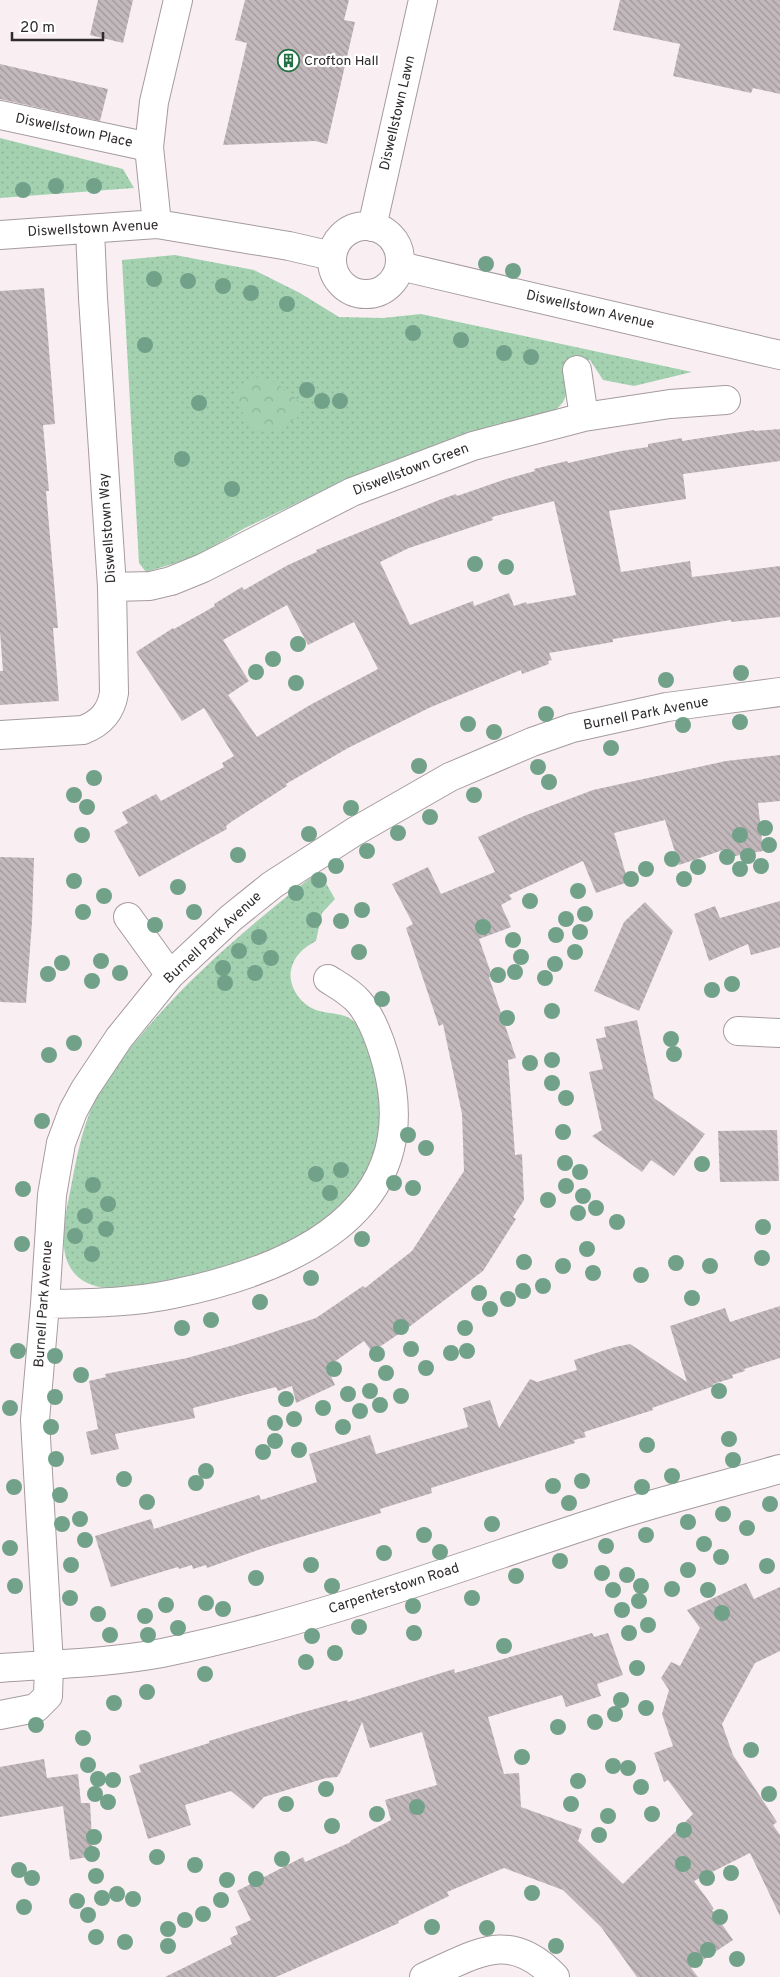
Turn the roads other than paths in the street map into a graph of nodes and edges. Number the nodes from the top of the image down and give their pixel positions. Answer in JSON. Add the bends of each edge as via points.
{"nodes":[{"id":1,"x":178,"y":0,"type":"edge"},
{"id":2,"x":423,"y":0,"type":"edge"},
{"id":3,"x":0,"y":114,"type":"edge"},
{"id":4,"x":149,"y":147,"type":"junction"},
{"id":5,"x":157,"y":224,"type":"junction"},
{"id":6,"x":372,"y":227,"type":"junction"},
{"id":7,"x":90,"y":230,"type":"junction"},
{"id":8,"x":0,"y":235,"type":"edge"},
{"id":9,"x":332,"y":256,"type":"junction"},
{"id":10,"x":400,"y":266,"type":"junction"},
{"id":11,"x":780,"y":355,"type":"edge"},
{"id":12,"x":577,"y":370,"type":"dead end"},
{"id":13,"x":726,"y":400,"type":"dead end"},
{"id":14,"x":584,"y":417,"type":"junction"},
{"id":15,"x":112,"y":587,"type":"junction"},
{"id":16,"x":780,"y":692,"type":"edge"},
{"id":17,"x":0,"y":735,"type":"edge"},
{"id":18,"x":128,"y":917,"type":"dead end"},
{"id":19,"x":170,"y":975,"type":"junction"},
{"id":20,"x":328,"y":979,"type":"dead end"},
{"id":21,"x":738,"y":1031,"type":"dead end"},
{"id":22,"x":780,"y":1033,"type":"edge"},
{"id":23,"x":45,"y":1304,"type":"junction"},
{"id":24,"x":780,"y":1469,"type":"edge"},
{"id":25,"x":49,"y":1665,"type":"junction"},
{"id":26,"x":0,"y":1668,"type":"edge"},
{"id":27,"x":0,"y":1715,"type":"edge"},
{"id":28,"x":424,"y":1977,"type":"edge"},
{"id":29,"x":554,"y":1977,"type":"edge"}],
"edges":[{"from":1,"to":4,"type":"street","name":"Diswellstown Place","via":[[154,102]]},
{"from":2,"to":6,"type":"street","name":"Diswellstown Lawn"},
{"from":3,"to":4,"type":"street","name":"Diswellstown Place"},
{"from":4,"to":5,"type":"street","name":"Diswellstown Place"},
{"from":5,"to":7,"type":"street","name":"Diswellstown Avenue"},
{"from":5,"to":9,"type":"street","name":"Diswellstown Avenue"},
{"from":6,"to":9,"type":"street","via":[[361,226],[342,236]]},
{"from":6,"to":10,"type":"street","via":[[391,236],[397,245]]},
{"from":7,"to":8,"type":"street","name":"Diswellstown Avenue"},
{"from":7,"to":15,"type":"street","name":"Diswellstown Way"},
{"from":9,"to":10,"type":"street","via":[[335,273],[345,287],[367,294],[389,286]]},
{"from":10,"to":11,"type":"street","name":"Diswellstown Avenue"},
{"from":12,"to":14,"type":"street"},
{"from":13,"to":14,"type":"street","name":"Diswellstown Green","via":[[670,404]]},
{"from":14,"to":15,"type":"street","name":"Diswellstown Green","via":[[473,446],[352,492],[171,581],[139,587]]},
{"from":15,"to":17,"type":"street","name":"Diswellstown Way","via":[[114,693],[108,713],[83,730]]},
{"from":16,"to":19,"type":"street","name":"Burnell Park Avenue","via":[[667,707],[572,728],[460,772],[411,798],[272,884]]},
{"from":18,"to":19,"type":"street"},
{"from":19,"to":23,"type":"street","name":"Burnell Park Avenue","via":[[119,1038],[85,1090],[66,1127],[52,1195]]},
{"from":20,"to":23,"type":"street","via":[[349,992],[367,1015],[385,1060],[394,1102],[395,1118],[384,1170],[353,1214],[316,1242],[289,1257],[218,1283],[129,1300]]},
{"from":21,"to":22,"type":"street"},
{"from":23,"to":25,"type":"street","name":"Burnell Park Avenue","via":[[35,1420]]},
{"from":24,"to":25,"type":"street","name":"Carpenterstown Road","via":[[627,1512],[416,1583],[286,1622],[159,1653]]},
{"from":25,"to":26,"type":"street","name":"Carpenterstown Road"},
{"from":25,"to":27,"type":"street","name":"Burnell Park Avenue","via":[[48,1696],[41,1705]]},
{"from":28,"to":29,"type":"street","via":[[472,1954],[508,1950],[521,1952],[537,1961]]}]}
